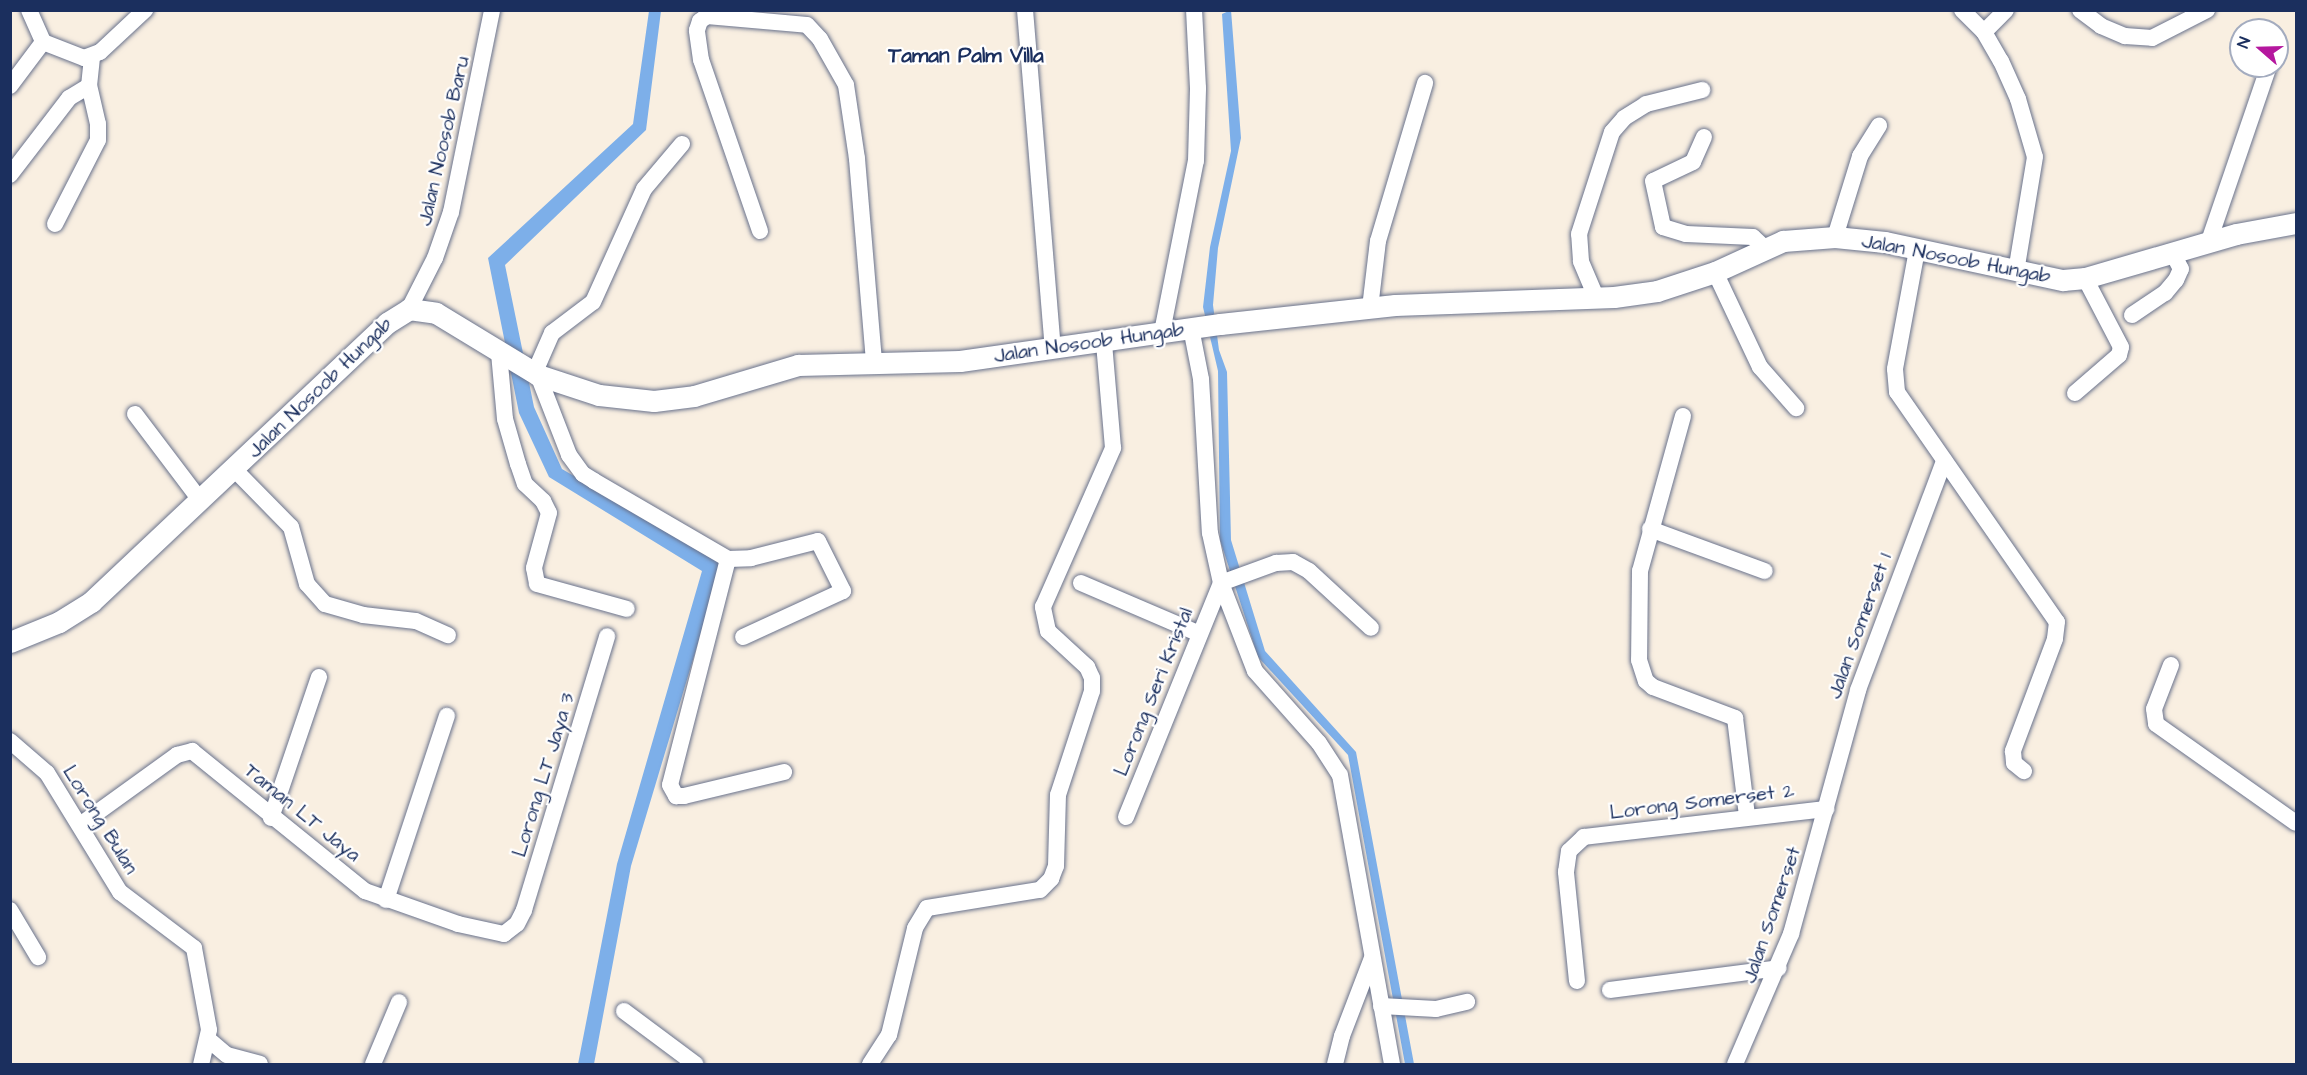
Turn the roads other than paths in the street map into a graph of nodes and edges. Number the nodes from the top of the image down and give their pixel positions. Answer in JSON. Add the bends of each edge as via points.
{"nodes":[{"id":1,"x":29,"y":10,"type":"edge"},
{"id":2,"x":145,"y":10,"type":"edge"},
{"id":3,"x":492,"y":10,"type":"edge"},
{"id":4,"x":1025,"y":10,"type":"edge"},
{"id":5,"x":1194,"y":10,"type":"edge"},
{"id":6,"x":1962,"y":10,"type":"edge"},
{"id":7,"x":2006,"y":10,"type":"edge"},
{"id":8,"x":2080,"y":10,"type":"edge"},
{"id":9,"x":2206,"y":10,"type":"edge"},
{"id":10,"x":1984,"y":32,"type":"junction"},
{"id":11,"x":43,"y":42,"type":"junction"},
{"id":12,"x":92,"y":58,"type":"junction"},
{"id":13,"x":2265,"y":78,"type":"edge"},
{"id":14,"x":1425,"y":83,"type":"dead end"},
{"id":15,"x":10,"y":86,"type":"edge"},
{"id":16,"x":89,"y":86,"type":"junction"},
{"id":17,"x":1702,"y":90,"type":"dead end"},
{"id":18,"x":1879,"y":125,"type":"dead end"},
{"id":19,"x":1704,"y":137,"type":"dead end"},
{"id":20,"x":682,"y":144,"type":"dead end"},
{"id":21,"x":10,"y":175,"type":"edge"},
{"id":22,"x":2296,"y":223,"type":"edge"},
{"id":23,"x":55,"y":224,"type":"dead end"},
{"id":24,"x":760,"y":231,"type":"dead end"},
{"id":25,"x":1835,"y":237,"type":"junction"},
{"id":26,"x":2209,"y":241,"type":"junction"},
{"id":27,"x":1766,"y":249,"type":"junction"},
{"id":28,"x":1917,"y":250,"type":"junction"},
{"id":29,"x":2172,"y":252,"type":"junction"},
{"id":30,"x":1715,"y":272,"type":"junction"},
{"id":31,"x":2016,"y":272,"type":"junction"},
{"id":32,"x":2085,"y":278,"type":"junction"},
{"id":33,"x":1596,"y":297,"type":"junction"},
{"id":34,"x":1370,"y":308,"type":"junction"},
{"id":35,"x":408,"y":309,"type":"junction"},
{"id":36,"x":2132,"y":315,"type":"dead end"},
{"id":37,"x":1195,"y":328,"type":"junction"},
{"id":38,"x":1162,"y":332,"type":"junction"},
{"id":39,"x":1104,"y":342,"type":"junction"},
{"id":40,"x":1053,"y":349,"type":"junction"},
{"id":41,"x":503,"y":356,"type":"junction"},
{"id":42,"x":874,"y":363,"type":"junction"},
{"id":43,"x":534,"y":374,"type":"junction"},
{"id":44,"x":2074,"y":393,"type":"dead end"},
{"id":45,"x":1796,"y":408,"type":"dead end"},
{"id":46,"x":135,"y":414,"type":"dead end"},
{"id":47,"x":1683,"y":416,"type":"dead end"},
{"id":48,"x":1944,"y":461,"type":"junction"},
{"id":49,"x":234,"y":469,"type":"junction"},
{"id":50,"x":200,"y":500,"type":"junction"},
{"id":51,"x":1650,"y":529,"type":"junction"},
{"id":52,"x":728,"y":559,"type":"junction"},
{"id":53,"x":1765,"y":571,"type":"dead end"},
{"id":54,"x":1225,"y":581,"type":"junction"},
{"id":55,"x":1081,"y":583,"type":"dead end"},
{"id":56,"x":627,"y":609,"type":"dead end"},
{"id":57,"x":1371,"y":628,"type":"dead end"},
{"id":58,"x":1200,"y":634,"type":"junction"},
{"id":59,"x":448,"y":635,"type":"dead end"},
{"id":60,"x":607,"y":636,"type":"dead end"},
{"id":61,"x":743,"y":637,"type":"dead end"},
{"id":62,"x":10,"y":642,"type":"edge"},
{"id":63,"x":2170,"y":665,"type":"dead end"},
{"id":64,"x":319,"y":677,"type":"dead end"},
{"id":65,"x":447,"y":716,"type":"dead end"},
{"id":66,"x":14,"y":750,"type":"edge"},
{"id":67,"x":2024,"y":771,"type":"dead end"},
{"id":68,"x":784,"y":772,"type":"dead end"},
{"id":69,"x":1826,"y":809,"type":"junction"},
{"id":70,"x":1747,"y":816,"type":"junction"},
{"id":71,"x":1126,"y":817,"type":"dead end"},
{"id":72,"x":271,"y":818,"type":"junction"},
{"id":73,"x":2296,"y":823,"type":"edge"},
{"id":74,"x":80,"y":825,"type":"junction"},
{"id":75,"x":386,"y":900,"type":"junction"},
{"id":76,"x":10,"y":910,"type":"edge"},
{"id":77,"x":517,"y":924,"type":"joint"},
{"id":78,"x":38,"y":957,"type":"dead end"},
{"id":79,"x":1373,"y":957,"type":"junction"},
{"id":80,"x":1779,"y":968,"type":"junction"},
{"id":81,"x":1577,"y":981,"type":"dead end"},
{"id":82,"x":1610,"y":990,"type":"dead end"},
{"id":83,"x":399,"y":1002,"type":"dead end"},
{"id":84,"x":1467,"y":1002,"type":"dead end"},
{"id":85,"x":1382,"y":1006,"type":"junction"},
{"id":86,"x":624,"y":1011,"type":"dead end"},
{"id":87,"x":209,"y":1040,"type":"junction"},
{"id":88,"x":201,"y":1065,"type":"edge"},
{"id":89,"x":260,"y":1065,"type":"edge"},
{"id":90,"x":373,"y":1065,"type":"edge"},
{"id":91,"x":695,"y":1065,"type":"edge"},
{"id":92,"x":870,"y":1065,"type":"edge"},
{"id":93,"x":1335,"y":1065,"type":"edge"},
{"id":94,"x":1392,"y":1065,"type":"edge"},
{"id":95,"x":1735,"y":1065,"type":"edge"}],
"edges":[{"from":1,"to":11,"type":"street"},
{"from":2,"to":12,"type":"street"},
{"from":3,"to":35,"type":"street","name":"Jalan Noosob Baru","via":[[452,212],[435,258]]},
{"from":4,"to":40,"type":"street"},
{"from":5,"to":38,"type":"street","via":[[1196,161]]},
{"from":6,"to":10,"type":"street"},
{"from":7,"to":10,"type":"street"},
{"from":8,"to":9,"type":"street","via":[[2101,26],[2125,36],[2152,38]]},
{"from":10,"to":31,"type":"street","via":[[2018,99],[2035,157]]},
{"from":11,"to":12,"type":"street","via":[[72,55]]},
{"from":11,"to":15,"type":"street"},
{"from":12,"to":16,"type":"street"},
{"from":13,"to":26,"type":"street"},
{"from":14,"to":34,"type":"street","via":[[1378,240]]},
{"from":16,"to":21,"type":"street","via":[[69,98]]},
{"from":16,"to":23,"type":"street","via":[[98,140]]},
{"from":17,"to":33,"type":"street","via":[[1646,104],[1611,132],[1579,234],[1581,261]]},
{"from":18,"to":25,"type":"street","via":[[1860,156]]},
{"from":19,"to":27,"type":"street","via":[[1693,162],[1653,181],[1663,227],[1686,234],[1753,237]]},
{"from":20,"to":43,"type":"street","via":[[644,189],[593,302],[552,333]]},
{"from":22,"to":26,"type":"main road","name":"Jalan Nosoob Hungab"},
{"from":24,"to":42,"type":"street","via":[[701,60],[697,30],[699,21],[707,16],[807,25],[820,39],[846,86],[857,159]]},
{"from":25,"to":27,"type":"main road","name":"Jalan Nosoob Hungab","via":[[1782,241]]},
{"from":25,"to":28,"type":"main road","name":"Jalan Nosoob Hungab"},
{"from":26,"to":29,"type":"main road","name":"Jalan Nosoob Hungab"},
{"from":27,"to":30,"type":"main road","name":"Jalan Nosoob Hungab"},
{"from":28,"to":31,"type":"main road","name":"Jalan Nosoob Hungab"},
{"from":28,"to":48,"type":"street","via":[[1895,382],[1902,402]]},
{"from":29,"to":32,"type":"main road","name":"Jalan Nosoob Hungab"},
{"from":29,"to":36,"type":"street","via":[[2181,269],[2176,280],[2165,293]]},
{"from":30,"to":33,"type":"main road","name":"Jalan Nosoob Hungab","via":[[1657,291]]},
{"from":30,"to":45,"type":"street","via":[[1760,367]]},
{"from":31,"to":32,"type":"main road","name":"Jalan Nosoob Hungab","via":[[2048,279]]},
{"from":32,"to":44,"type":"street","via":[[2121,347],[2119,355]]},
{"from":33,"to":34,"type":"main road","name":"Jalan Nosoob Hungab"},
{"from":34,"to":37,"type":"main road","name":"Jalan Nosoob Hungab"},
{"from":35,"to":41,"type":"main road","name":"Jalan Nosoob Hungab","via":[[436,313]]},
{"from":35,"to":49,"type":"main road","name":"Jalan Nosoob Hungab","via":[[387,323]]},
{"from":37,"to":38,"type":"main road","name":"Jalan Nosoob Hungab"},
{"from":37,"to":54,"type":"street","via":[[1210,533]]},
{"from":38,"to":39,"type":"main road","name":"Jalan Nosoob Hungab"},
{"from":39,"to":40,"type":"main road","name":"Jalan Nosoob Hungab"},
{"from":39,"to":92,"type":"street","via":[[1113,448],[1043,608],[1048,631],[1087,667],[1092,678],[1092,691],[1059,795],[1056,866],[1051,879],[1040,890],[927,908],[915,928],[889,1035]]},
{"from":40,"to":42,"type":"main road","name":"Jalan Nosoob Hungab","via":[[960,361]]},
{"from":41,"to":43,"type":"main road","name":"Jalan Nosoob Hungab"},
{"from":41,"to":56,"type":"street","via":[[505,419],[518,464],[525,484],[543,501],[549,513],[534,568],[537,584]]},
{"from":42,"to":43,"type":"main road","name":"Jalan Nosoob Hungab","via":[[798,364],[694,396],[654,401],[599,395]]},
{"from":43,"to":52,"type":"street","via":[[555,425],[583,474]]},
{"from":46,"to":50,"type":"street"},
{"from":47,"to":51,"type":"street"},
{"from":48,"to":67,"type":"street","via":[[2057,622],[2055,639],[2012,757]]},
{"from":48,"to":69,"type":"street","name":"Jalan Somerset 1","via":[[1858,690]]},
{"from":49,"to":50,"type":"main road","name":"Jalan Nosoob Hungab"},
{"from":49,"to":59,"type":"street","via":[[291,527],[307,584],[325,604],[346,612],[416,621]]},
{"from":50,"to":62,"type":"main road","name":"Jalan Nosoob Hungab","via":[[91,602],[59,622]]},
{"from":51,"to":53,"type":"street"},
{"from":51,"to":70,"type":"street","via":[[1640,571],[1642,671],[1646,681],[1663,692],[1735,718]]},
{"from":52,"to":61,"type":"street","via":[[751,558],[818,541],[843,591]]},
{"from":52,"to":68,"type":"street","via":[[670,785],[676,796],[684,796]]},
{"from":54,"to":57,"type":"street","via":[[1246,572],[1293,562]]},
{"from":54,"to":58,"type":"street","name":"Lorong Seri Kristal"},
{"from":54,"to":79,"type":"street","via":[[1255,671],[1324,749],[1340,775]]},
{"from":55,"to":58,"type":"street"},
{"from":58,"to":71,"type":"street","name":"Lorong Seri Kristal"},
{"from":60,"to":77,"type":"street","name":"Lorong LT Jaya 3","via":[[540,861]]},
{"from":63,"to":73,"type":"street","via":[[2154,709],[2156,724]]},
{"from":64,"to":72,"type":"street"},
{"from":65,"to":75,"type":"street"},
{"from":66,"to":74,"type":"street","name":"Lorong Bulan","via":[[47,773]]},
{"from":69,"to":70,"type":"street","name":"Lorong Somerset 2"},
{"from":69,"to":80,"type":"street","name":"Jalan Somerset","via":[[1804,895]]},
{"from":70,"to":81,"type":"street","name":"Lorong Somerset 2","via":[[1584,837],[1569,851],[1566,872]]},
{"from":72,"to":74,"type":"street","name":"Taman LT Jaya","via":[[201,755],[186,751]]},
{"from":72,"to":75,"type":"street","name":"Taman LT Jaya","via":[[355,883]]},
{"from":74,"to":87,"type":"street","name":"Lorong Bulan","via":[[120,892],[194,948],[205,990]]},
{"from":75,"to":77,"type":"street","name":"Taman LT Jaya","via":[[495,934]]},
{"from":76,"to":78,"type":"street"},
{"from":79,"to":85,"type":"street"},
{"from":79,"to":93,"type":"street","via":[[1342,1036]]},
{"from":80,"to":82,"type":"street"},
{"from":80,"to":95,"type":"street","name":"Jalan Somerset"},
{"from":83,"to":90,"type":"street"},
{"from":84,"to":85,"type":"street","via":[[1415,1010]]},
{"from":85,"to":94,"type":"street"},
{"from":86,"to":91,"type":"street"},
{"from":87,"to":88,"type":"street","name":"Lorong Bulan"},
{"from":87,"to":89,"type":"street","via":[[227,1055]]}]}
